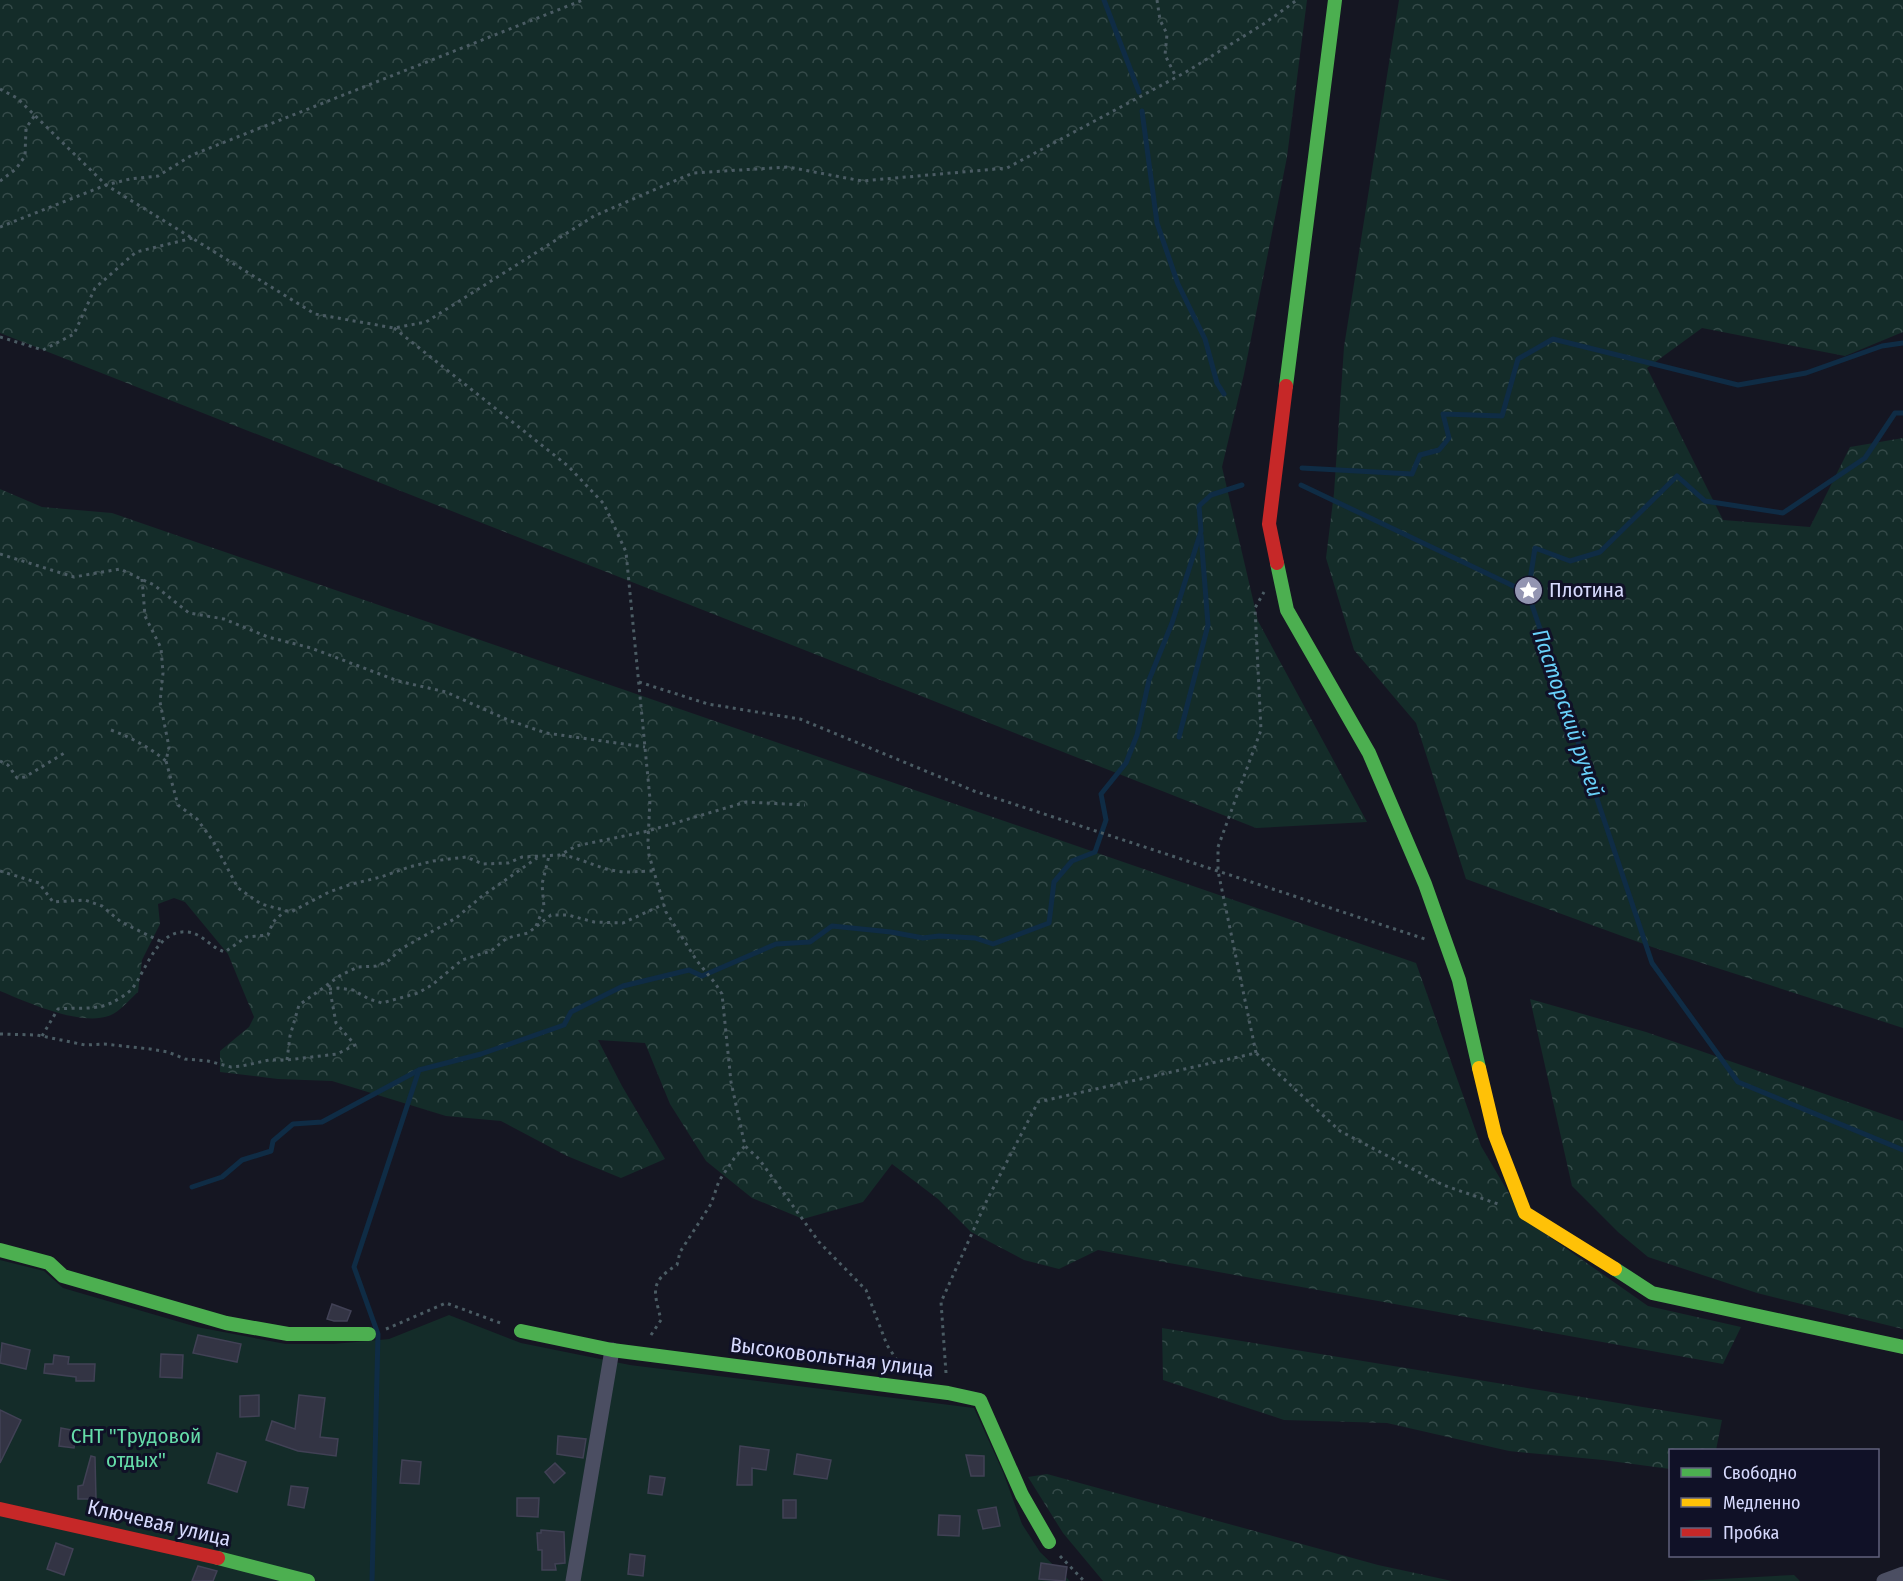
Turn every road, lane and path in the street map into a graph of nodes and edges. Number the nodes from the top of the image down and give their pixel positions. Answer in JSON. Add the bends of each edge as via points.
{"nodes":[{"id":1,"x":583,"y":0,"type":"edge"},
{"id":2,"x":1157,"y":0,"type":"edge"},
{"id":3,"x":1297,"y":0,"type":"edge"},
{"id":4,"x":1335,"y":0,"type":"edge"},
{"id":5,"x":1176,"y":77,"type":"junction"},
{"id":6,"x":0,"y":89,"type":"edge"},
{"id":7,"x":35,"y":115,"type":"junction"},
{"id":8,"x":0,"y":182,"type":"edge"},
{"id":9,"x":106,"y":185,"type":"junction"},
{"id":10,"x":0,"y":227,"type":"edge"},
{"id":11,"x":192,"y":238,"type":"junction"},
{"id":12,"x":394,"y":328,"type":"junction"},
{"id":13,"x":0,"y":337,"type":"edge"},
{"id":14,"x":0,"y":554,"type":"edge"},
{"id":15,"x":1278,"y":567,"type":"junction"},
{"id":16,"x":142,"y":579,"type":"junction"},
{"id":17,"x":639,"y":682,"type":"junction"},
{"id":18,"x":111,"y":730,"type":"dead end"},
{"id":19,"x":645,"y":747,"type":"junction"},
{"id":20,"x":66,"y":752,"type":"dead end"},
{"id":21,"x":0,"y":761,"type":"edge"},
{"id":22,"x":166,"y":762,"type":"junction"},
{"id":23,"x":805,"y":805,"type":"dead end"},
{"id":24,"x":648,"y":831,"type":"junction"},
{"id":25,"x":560,"y":855,"type":"junction"},
{"id":26,"x":549,"y":856,"type":"junction"},
{"id":27,"x":539,"y":857,"type":"junction"},
{"id":28,"x":0,"y":871,"type":"edge"},
{"id":29,"x":654,"y":871,"type":"junction"},
{"id":30,"x":1218,"y":871,"type":"junction"},
{"id":31,"x":664,"y":904,"type":"junction"},
{"id":32,"x":286,"y":910,"type":"junction"},
{"id":33,"x":536,"y":927,"type":"junction"},
{"id":34,"x":162,"y":942,"type":"junction"},
{"id":35,"x":1447,"y":946,"type":"junction"},
{"id":36,"x":329,"y":987,"type":"junction"},
{"id":37,"x":0,"y":1034,"type":"edge"},
{"id":38,"x":42,"y":1036,"type":"junction"},
{"id":39,"x":1256,"y":1053,"type":"junction"},
{"id":40,"x":287,"y":1060,"type":"junction"},
{"id":41,"x":745,"y":1146,"type":"junction"},
{"id":42,"x":1525,"y":1213,"type":"junction"},
{"id":43,"x":0,"y":1250,"type":"edge"},
{"id":44,"x":521,"y":1332,"type":"joint"},
{"id":45,"x":376,"y":1333,"type":"joint"},
{"id":46,"x":1903,"y":1347,"type":"edge"},
{"id":47,"x":612,"y":1350,"type":"junction"},
{"id":48,"x":639,"y":1353,"type":"junction"},
{"id":49,"x":917,"y":1390,"type":"junction"},
{"id":50,"x":948,"y":1393,"type":"junction"},
{"id":51,"x":0,"y":1509,"type":"edge"},
{"id":52,"x":1049,"y":1542,"type":"joint"},
{"id":53,"x":1903,"y":1574,"type":"edge"},
{"id":54,"x":308,"y":1581,"type":"edge"},
{"id":55,"x":573,"y":1581,"type":"edge"},
{"id":56,"x":1084,"y":1581,"type":"edge"},
{"id":57,"x":1884,"y":1581,"type":"edge"}],
"edges":[{"from":1,"to":9,"type":"path","via":[[192,155],[158,176]]},
{"from":2,"to":5,"type":"path","via":[[1167,34],[1165,55]]},
{"from":3,"to":5,"type":"path"},
{"from":4,"to":15,"type":"street","via":[[1269,524]]},
{"from":5,"to":12,"type":"path","via":[[1007,168],[862,181],[788,167],[693,173],[594,216],[426,322]]},
{"from":6,"to":7,"type":"path"},
{"from":7,"to":8,"type":"path","via":[[26,128],[26,156]]},
{"from":7,"to":9,"type":"path"},
{"from":9,"to":10,"type":"path"},
{"from":9,"to":11,"type":"path"},
{"from":11,"to":12,"type":"path","via":[[315,314]]},
{"from":11,"to":13,"type":"path","via":[[136,252],[95,288],[74,334],[44,350]]},
{"from":12,"to":17,"type":"path","via":[[568,466],[604,504],[626,552]]},
{"from":14,"to":16,"type":"path","via":[[74,577],[120,569]]},
{"from":15,"to":30,"type":"path","via":[[1255,608],[1261,730],[1218,847]]},
{"from":15,"to":35,"type":"street","via":[[1287,610],[1369,753]]},
{"from":16,"to":19,"type":"path","via":[[189,613],[224,619],[398,681],[446,692],[546,733]]},
{"from":16,"to":22,"type":"path","via":[[145,616],[161,648],[160,702],[169,747]]},
{"from":17,"to":19,"type":"path"},
{"from":17,"to":30,"type":"path","via":[[708,704],[800,719],[974,791]]},
{"from":18,"to":22,"type":"path","via":[[150,748]]},
{"from":19,"to":24,"type":"path","via":[[650,799]]},
{"from":20,"to":21,"type":"path","via":[[25,777],[17,778]]},
{"from":22,"to":32,"type":"path","via":[[178,805],[197,819],[213,841],[238,888],[261,904]]},
{"from":23,"to":24,"type":"path","via":[[746,802]]},
{"from":24,"to":25,"type":"path","via":[[576,846]]},
{"from":24,"to":29,"type":"path"},
{"from":25,"to":26,"type":"path"},
{"from":25,"to":29,"type":"path","via":[[617,872]]},
{"from":26,"to":27,"type":"path"},
{"from":26,"to":33,"type":"path","via":[[542,884],[544,907]]},
{"from":27,"to":32,"type":"path","via":[[522,857],[508,863],[483,864],[466,857],[425,863],[329,892],[291,912]]},
{"from":27,"to":36,"type":"path","via":[[456,918],[401,949],[387,962],[358,967],[341,975]]},
{"from":28,"to":34,"type":"path","via":[[39,883],[53,902],[85,900],[102,906],[121,922]]},
{"from":29,"to":31,"type":"path"},
{"from":30,"to":35,"type":"path"},
{"from":30,"to":39,"type":"path"},
{"from":31,"to":33,"type":"path","via":[[623,923],[550,915]]},
{"from":31,"to":41,"type":"path","via":[[697,961],[722,994],[731,1082]]},
{"from":32,"to":34,"type":"path","via":[[273,922],[267,935],[246,938],[225,952],[194,933],[185,932]]},
{"from":33,"to":36,"type":"path","via":[[507,938],[491,951],[462,960],[418,993],[382,1003],[353,990]]},
{"from":34,"to":38,"type":"path","via":[[130,991],[98,1008],[58,1009]]},
{"from":35,"to":42,"type":"street","via":[[1459,980],[1495,1135]]},
{"from":36,"to":40,"type":"path","via":[[299,1005]]},
{"from":36,"to":40,"type":"path","via":[[336,1023],[355,1045],[337,1054]]},
{"from":37,"to":38,"type":"path"},
{"from":38,"to":40,"type":"path","via":[[85,1045],[150,1049],[231,1066]]},
{"from":39,"to":42,"type":"path","via":[[1340,1131],[1443,1185]]},
{"from":39,"to":50,"type":"path","via":[[1038,1102],[987,1200],[942,1302]]},
{"from":41,"to":48,"type":"path","via":[[719,1181],[711,1204],[680,1252],[677,1265],[658,1281],[655,1294],[661,1320]]},
{"from":41,"to":49,"type":"path","via":[[759,1159],[819,1242],[866,1290],[887,1345]]},
{"from":42,"to":46,"type":"street","via":[[1652,1293]]},
{"from":43,"to":45,"type":"street","via":[[49,1263],[63,1276],[226,1323],[288,1334]]},
{"from":44,"to":45,"type":"path","via":[[446,1303]]},
{"from":44,"to":47,"type":"street","name":"Высоковольтная улица"},
{"from":47,"to":48,"type":"street","name":"Высоковольтная улица"},
{"from":47,"to":55,"type":"street"},
{"from":48,"to":49,"type":"street","name":"Высоковольтная улица"},
{"from":49,"to":50,"type":"street","name":"Высоковольтная улица"},
{"from":50,"to":52,"type":"street","name":"Высоковольтная улица","via":[[980,1400],[1022,1495]]},
{"from":51,"to":54,"type":"street","name":"Ключевая улица"},
{"from":52,"to":56,"type":"path"},
{"from":53,"to":57,"type":"street"}]}
